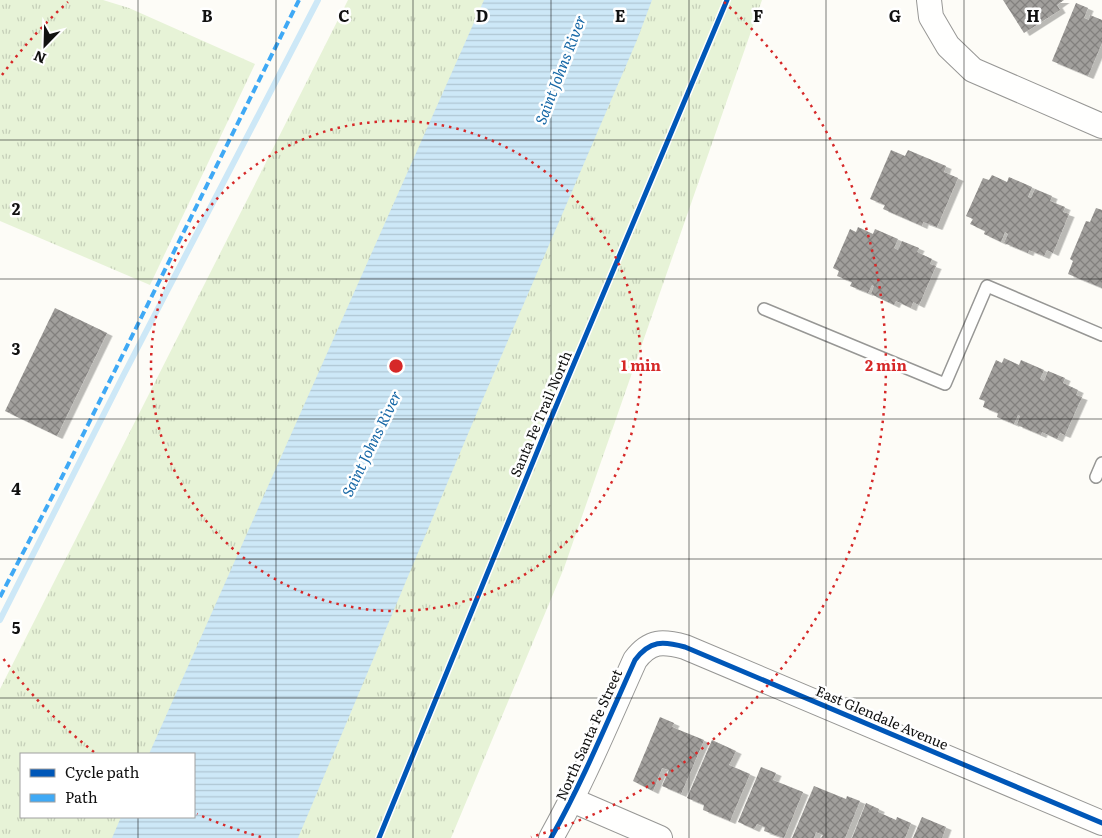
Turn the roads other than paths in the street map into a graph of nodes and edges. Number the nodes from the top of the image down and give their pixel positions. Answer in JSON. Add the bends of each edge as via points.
{"nodes":[{"id":1,"x":930,"y":8,"type":"edge"},
{"id":2,"x":1102,"y":126,"type":"edge"},
{"id":3,"x":764,"y":309,"type":"dead end"},
{"id":4,"x":1102,"y":335,"type":"edge"},
{"id":5,"x":1102,"y":463,"type":"edge"},
{"id":6,"x":1096,"y":477,"type":"dead end"},
{"id":7,"x":651,"y":645,"type":"joint"},
{"id":8,"x":572,"y":800,"type":"junction"},
{"id":9,"x":1102,"y":823,"type":"edge"},
{"id":10,"x":551,"y":838,"type":"edge"},
{"id":11,"x":660,"y":838,"type":"edge"}],
"edges":[{"from":1,"to":2,"type":"street","via":[[948,46],[974,70]]},
{"from":3,"to":4,"type":"lane","via":[[945,384],[987,286]]},
{"from":5,"to":6,"type":"lane"},
{"from":7,"to":8,"type":"street","name":"North Santa Fe Street","via":[[635,660]]},
{"from":7,"to":9,"type":"street","name":"East Glendale Avenue","via":[[668,642],[685,647]]},
{"from":8,"to":10,"type":"street","name":"North Santa Fe Street"},
{"from":8,"to":11,"type":"street"}]}
